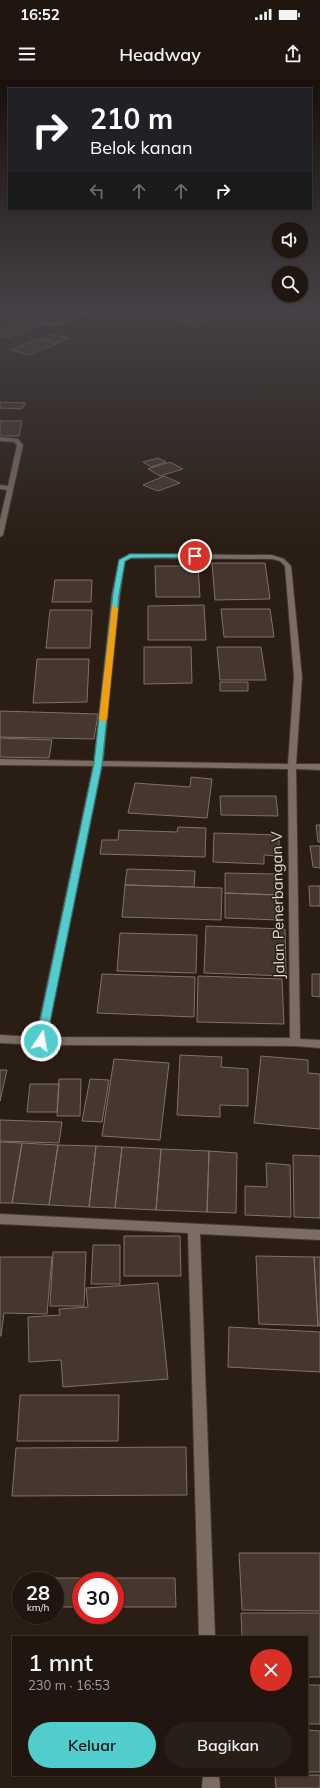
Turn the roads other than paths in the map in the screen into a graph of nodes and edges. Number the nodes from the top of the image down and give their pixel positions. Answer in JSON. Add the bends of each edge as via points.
{"nodes":[{"id":1,"x":0,"y":438,"type":"edge"},
{"id":2,"x":0,"y":488,"type":"edge"},
{"id":3,"x":10,"y":488,"type":"junction"},
{"id":4,"x":0,"y":535,"type":"edge"},
{"id":5,"x":0,"y":762,"type":"edge"},
{"id":6,"x":98,"y":764,"type":"junction"},
{"id":7,"x":320,"y":767,"type":"edge"},
{"id":8,"x":292,"y":768,"type":"junction"},
{"id":9,"x":0,"y":1039,"type":"edge"},
{"id":10,"x":41,"y":1041,"type":"junction"},
{"id":11,"x":295,"y":1042,"type":"junction"},
{"id":12,"x":320,"y":1044,"type":"edge"},
{"id":13,"x":0,"y":1219,"type":"edge"},
{"id":14,"x":194,"y":1229,"type":"junction"},
{"id":15,"x":320,"y":1235,"type":"edge"},
{"id":16,"x":207,"y":1636,"type":"edge"},
{"id":17,"x":211,"y":1776,"type":"edge"},
{"id":18,"x":211,"y":1788,"type":"edge"}],
"edges":[{"from":1,"to":3,"type":"street","via":[[16,440],[20,445]]},
{"from":2,"to":3,"type":"street"},
{"from":3,"to":4,"type":"street"},
{"from":5,"to":6,"type":"street"},
{"from":6,"to":8,"type":"street"},
{"from":6,"to":8,"type":"street","name":"Jalan Penerbangan V","via":[[122,560],[130,556],[272,557],[282,560],[288,566],[298,677]]},
{"from":6,"to":10,"type":"street"},
{"from":7,"to":8,"type":"street"},
{"from":8,"to":11,"type":"street","name":"Jalan Penerbangan V"},
{"from":9,"to":10,"type":"street"},
{"from":10,"to":11,"type":"street"},
{"from":11,"to":12,"type":"street"},
{"from":13,"to":14,"type":"street"},
{"from":14,"to":15,"type":"street"},
{"from":14,"to":16,"type":"street"},
{"from":17,"to":18,"type":"street"}]}
